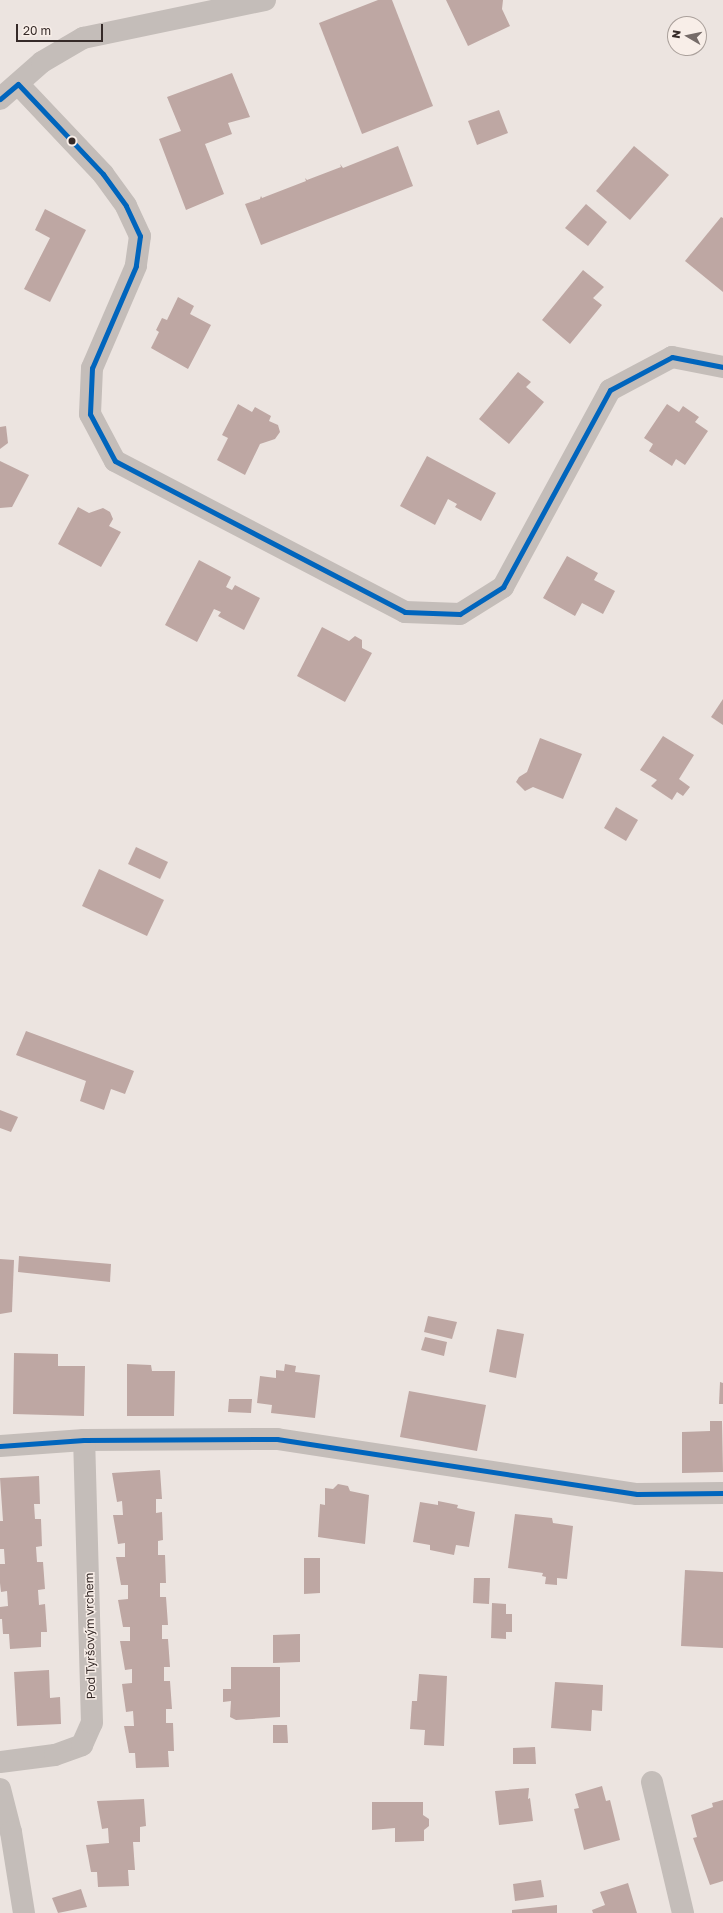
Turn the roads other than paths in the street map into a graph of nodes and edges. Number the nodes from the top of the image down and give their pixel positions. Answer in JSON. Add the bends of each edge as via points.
{"nodes":[{"id":1,"x":265,"y":0,"type":"edge"},
{"id":2,"x":18,"y":84,"type":"junction"},
{"id":3,"x":0,"y":99,"type":"edge"},
{"id":4,"x":723,"y":367,"type":"edge"},
{"id":5,"x":84,"y":1440,"type":"junction"},
{"id":6,"x":0,"y":1446,"type":"edge"},
{"id":7,"x":723,"y":1493,"type":"edge"},
{"id":8,"x":0,"y":1762,"type":"edge"},
{"id":9,"x":652,"y":1782,"type":"dead end"},
{"id":10,"x":0,"y":1789,"type":"edge"},
{"id":11,"x":24,"y":1913,"type":"edge"},
{"id":12,"x":683,"y":1913,"type":"edge"}],
"edges":[{"from":1,"to":2,"type":"street","via":[[83,38],[42,62]]},
{"from":2,"to":3,"type":"street"},
{"from":2,"to":4,"type":"street","via":[[103,174],[126,206],[140,236],[136,266],[92,368],[90,414],[115,461],[405,612],[460,614],[504,587],[610,390],[672,357]]},
{"from":5,"to":6,"type":"street"},
{"from":5,"to":7,"type":"street","via":[[277,1439],[637,1494]]},
{"from":5,"to":8,"type":"street","name":"Pod Tyršovým vrchem","via":[[92,1723],[82,1745],[55,1756]]},
{"from":9,"to":12,"type":"street"},
{"from":10,"to":11,"type":"street","via":[[11,1832]]}]}
